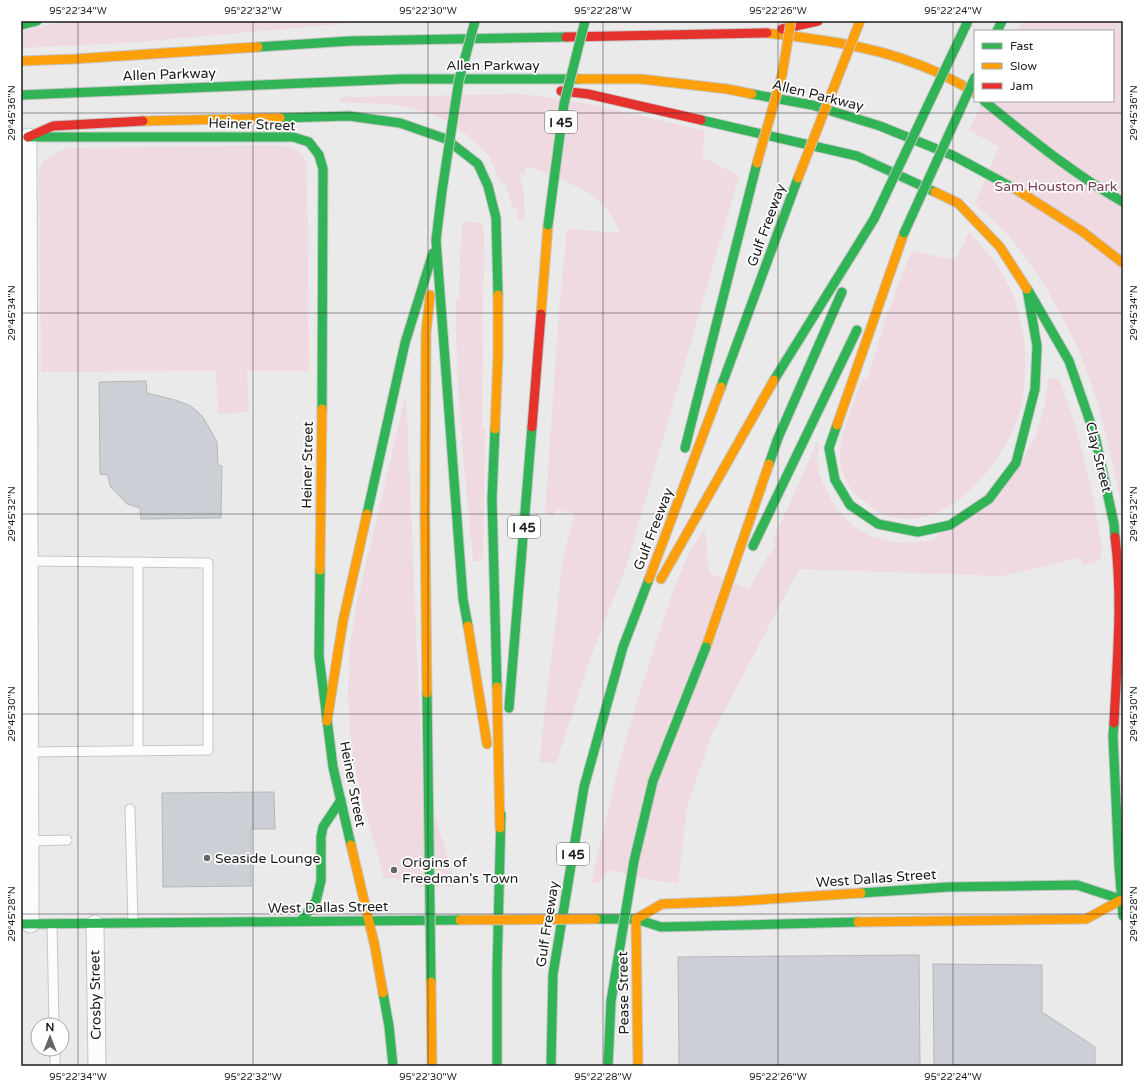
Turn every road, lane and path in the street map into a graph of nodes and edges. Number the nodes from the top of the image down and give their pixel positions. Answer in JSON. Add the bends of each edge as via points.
{"nodes":[{"id":1,"x":37,"y":21,"type":"edge"},
{"id":2,"x":475,"y":21,"type":"edge"},
{"id":3,"x":585,"y":21,"type":"edge"},
{"id":4,"x":791,"y":21,"type":"edge"},
{"id":5,"x":818,"y":21,"type":"edge"},
{"id":6,"x":860,"y":21,"type":"edge"},
{"id":7,"x":968,"y":21,"type":"edge"},
{"id":8,"x":1002,"y":21,"type":"edge"},
{"id":9,"x":21,"y":24,"type":"edge"},
{"id":10,"x":998,"y":30,"type":"edge"},
{"id":11,"x":768,"y":33,"type":"junction"},
{"id":12,"x":21,"y":60,"type":"edge"},
{"id":13,"x":450,"y":79,"type":"junction"},
{"id":14,"x":974,"y":79,"type":"edge"},
{"id":15,"x":534,"y":88,"type":"dead end"},
{"id":16,"x":550,"y":90,"type":"dead end"},
{"id":17,"x":974,"y":92,"type":"edge"},
{"id":18,"x":21,"y":95,"type":"edge"},
{"id":19,"x":985,"y":102,"type":"edge"},
{"id":20,"x":24,"y":137,"type":"edge"},
{"id":21,"x":1123,"y":202,"type":"edge"},
{"id":22,"x":874,"y":219,"type":"junction"},
{"id":23,"x":904,"y":233,"type":"junction"},
{"id":24,"x":436,"y":240,"type":"junction"},
{"id":25,"x":1123,"y":263,"type":"edge"},
{"id":26,"x":1027,"y":289,"type":"junction"},
{"id":27,"x":870,"y":304,"type":"dead end"},
{"id":28,"x":863,"y":318,"type":"dead end"},
{"id":29,"x":683,"y":456,"type":"dead end"},
{"id":30,"x":680,"y":471,"type":"dead end"},
{"id":31,"x":750,"y":554,"type":"dead end"},
{"id":32,"x":658,"y":556,"type":"junction"},
{"id":33,"x":29,"y":562,"type":"junction"},
{"id":34,"x":138,"y":562,"type":"junction"},
{"id":35,"x":743,"y":568,"type":"dead end"},
{"id":36,"x":623,"y":647,"type":"junction"},
{"id":37,"x":706,"y":647,"type":"junction"},
{"id":38,"x":25,"y":660,"type":"edge"},
{"id":39,"x":509,"y":717,"type":"dead end"},
{"id":40,"x":327,"y":720,"type":"junction"},
{"id":41,"x":508,"y":733,"type":"dead end"},
{"id":42,"x":1118,"y":735,"type":"edge"},
{"id":43,"x":138,"y":751,"type":"junction"},
{"id":44,"x":29,"y":752,"type":"junction"},
{"id":45,"x":341,"y":800,"type":"junction"},
{"id":46,"x":130,"y":809,"type":"dead end"},
{"id":47,"x":500,"y":828,"type":"junction"},
{"id":48,"x":67,"y":840,"type":"dead end"},
{"id":49,"x":29,"y":841,"type":"junction"},
{"id":50,"x":1122,"y":900,"type":"edge"},
{"id":51,"x":1123,"y":916,"type":"edge"},
{"id":52,"x":636,"y":919,"type":"junction"},
{"id":53,"x":369,"y":920,"type":"junction"},
{"id":54,"x":301,"y":921,"type":"junction"},
{"id":55,"x":133,"y":923,"type":"junction"},
{"id":56,"x":25,"y":924,"type":"edge"},
{"id":57,"x":52,"y":924,"type":"junction"},
{"id":58,"x":94,"y":924,"type":"junction"},
{"id":59,"x":54,"y":1017,"type":"edge"},
{"id":60,"x":96,"y":1066,"type":"edge"},
{"id":61,"x":393,"y":1066,"type":"edge"},
{"id":62,"x":432,"y":1066,"type":"edge"},
{"id":63,"x":498,"y":1066,"type":"edge"},
{"id":64,"x":551,"y":1066,"type":"edge"},
{"id":65,"x":608,"y":1066,"type":"edge"},
{"id":66,"x":638,"y":1066,"type":"edge"}],
"edges":[{"from":1,"to":9,"type":"main road"},
{"from":2,"to":24,"type":"main road","bridge":true,"via":[[459,80]]},
{"from":3,"to":39,"type":"main road","number":"I 45","bridge":true,"via":[[564,104],[548,225]]},
{"from":4,"to":29,"type":"main road","bridge":true,"via":[[778,93],[757,163]]},
{"from":5,"to":11,"type":"main road","name":"Allen Parkway"},
{"from":6,"to":32,"type":"main road","name":"Gulf Freeway","number":"I 45","bridge":true,"via":[[798,178]]},
{"from":7,"to":22,"type":"main road","bridge":true},
{"from":8,"to":10,"type":"main road"},
{"from":11,"to":12,"type":"main road","name":"Allen Parkway","via":[[350,41],[74,59]]},
{"from":11,"to":17,"type":"main road","via":[[834,41],[881,51],[928,67]]},
{"from":13,"to":15,"type":"main road"},
{"from":13,"to":18,"type":"main road","name":"Allen Parkway"},
{"from":13,"to":25,"type":"main road","name":"Allen Parkway","via":[[641,79],[727,89],[820,107],[880,126],[954,156],[1024,194],[1084,232]]},
{"from":14,"to":23,"type":"main road","bridge":true},
{"from":16,"to":26,"type":"main road","name":"Clay Street","via":[[588,94],[858,156],[958,203],[1000,247]]},
{"from":19,"to":21,"type":"main road","via":[[1066,166]]},
{"from":20,"to":33,"type":"street"},
{"from":20,"to":40,"type":"main road","name":"Heiner Street","via":[[293,137],[309,142],[319,155],[323,169],[319,656]]},
{"from":20,"to":47,"type":"main road","via":[[53,126],[349,116],[400,123],[446,139],[478,164],[488,186],[496,218],[498,259],[498,356],[492,499]]},
{"from":22,"to":36,"type":"main road","via":[[772,383]]},
{"from":22,"to":37,"type":"main road","via":[[778,438]]},
{"from":23,"to":26,"type":"main road","via":[[829,448],[835,480],[850,505],[878,524],[918,532],[950,525],[989,499],[1016,463],[1035,389],[1037,346]]},
{"from":23,"to":27,"type":"main road"},
{"from":24,"to":40,"type":"main road","via":[[405,343],[344,621]]},
{"from":24,"to":47,"type":"main road","via":[[463,599]]},
{"from":24,"to":62,"type":"main road","bridge":true,"via":[[426,334],[425,518]]},
{"from":26,"to":42,"type":"main road","name":"Clay Street","via":[[1069,360],[1095,436],[1114,524],[1119,568],[1120,613]]},
{"from":28,"to":31,"type":"main road"},
{"from":30,"to":32,"type":"main road"},
{"from":32,"to":36,"type":"main road","name":"Gulf Freeway","number":"I 45"},
{"from":33,"to":34,"type":"lane"},
{"from":33,"to":38,"type":"street"},
{"from":34,"to":43,"type":"lane"},
{"from":34,"to":43,"type":"lane","via":[[208,562],[208,750]]},
{"from":35,"to":37,"type":"main road"},
{"from":36,"to":64,"type":"main road","name":"Gulf Freeway","number":"I 45","via":[[584,787],[553,974]]},
{"from":37,"to":65,"type":"main road","bridge":true,"via":[[653,781],[636,854],[611,1001]]},
{"from":38,"to":44,"type":"street"},
{"from":40,"to":45,"type":"main road","name":"Heiner Street","via":[[333,767]]},
{"from":41,"to":47,"type":"main road"},
{"from":42,"to":50,"type":"main road","name":"Clay Street"},
{"from":43,"to":44,"type":"lane"},
{"from":44,"to":49,"type":"street"},
{"from":45,"to":53,"type":"main road","name":"Heiner Street"},
{"from":45,"to":54,"type":"main road","via":[[323,827],[322,881],[316,901]]},
{"from":46,"to":55,"type":"lane"},
{"from":47,"to":63,"type":"main road"},
{"from":48,"to":49,"type":"lane"},
{"from":49,"to":56,"type":"street"},
{"from":50,"to":51,"type":"main road","name":"Clay Street"},
{"from":50,"to":52,"type":"main road","name":"West Dallas Street","via":[[1086,919],[875,917],[661,926]]},
{"from":50,"to":52,"type":"main road","name":"West Dallas Street","via":[[1077,885],[948,887],[874,896],[662,904]]},
{"from":52,"to":53,"type":"main road","name":"West Dallas Street","bridge":true},
{"from":52,"to":66,"type":"main road","name":"Pease Street"},
{"from":53,"to":54,"type":"main road","name":"West Dallas Street"},
{"from":53,"to":61,"type":"main road","name":"Heiner Street"},
{"from":54,"to":55,"type":"main road","name":"West Dallas Street"},
{"from":55,"to":58,"type":"main road","name":"West Dallas Street"},
{"from":56,"to":57,"type":"main road","name":"West Dallas Street"},
{"from":57,"to":58,"type":"main road","name":"West Dallas Street"},
{"from":57,"to":59,"type":"lane"},
{"from":58,"to":60,"type":"street","name":"Crosby Street"}]}
